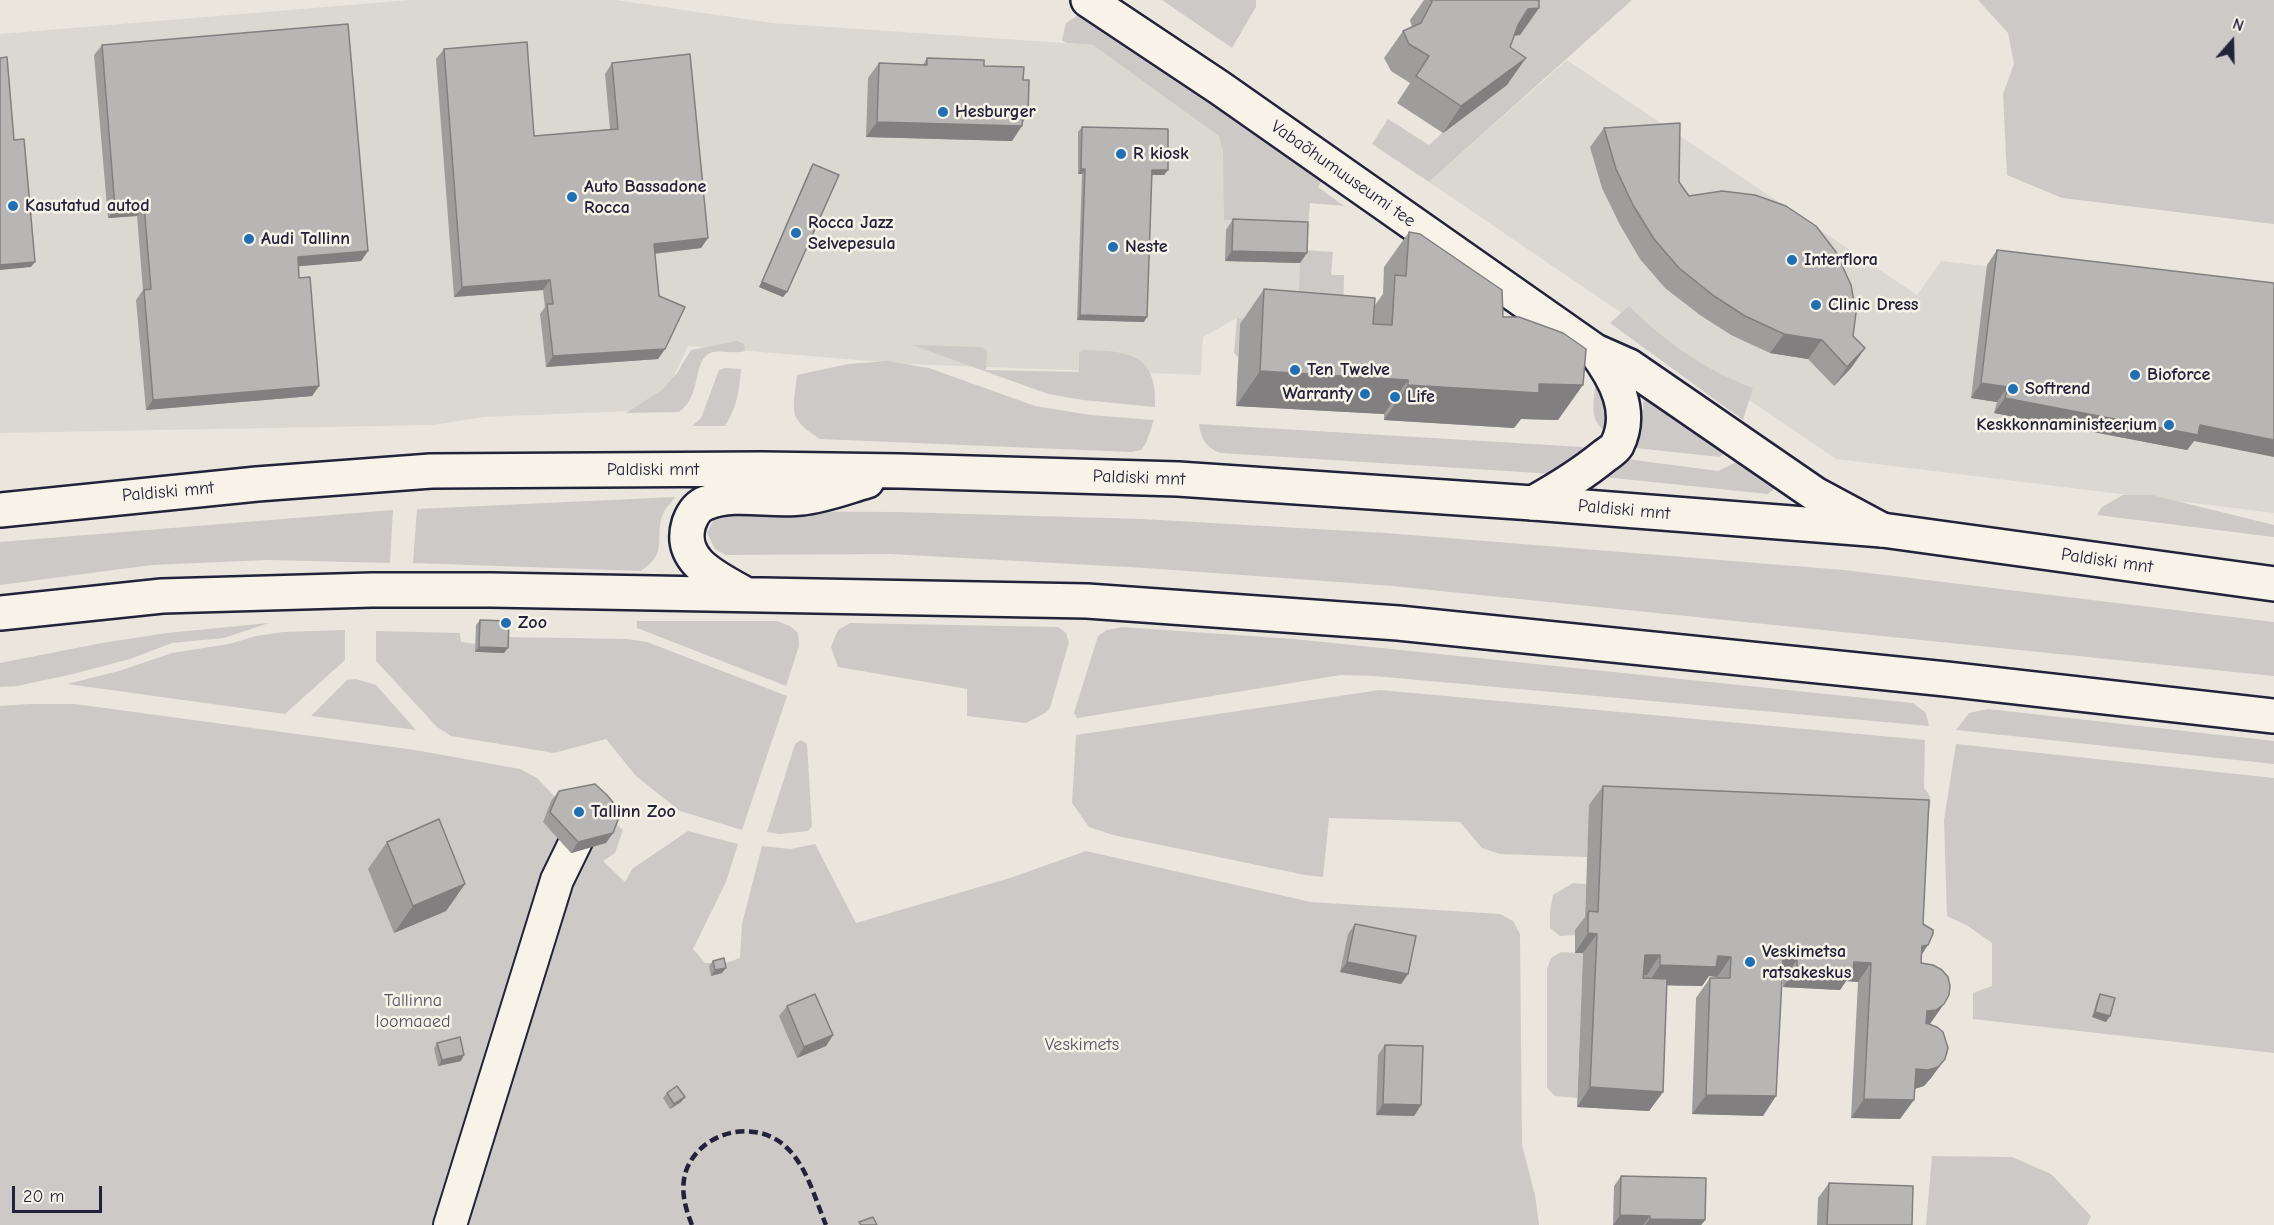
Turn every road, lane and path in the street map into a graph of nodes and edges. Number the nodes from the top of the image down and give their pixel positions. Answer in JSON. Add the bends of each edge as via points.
{"nodes":[{"id":1,"x":1089,"y":0,"type":"edge"},
{"id":2,"x":1595,"y":351,"type":"junction"},
{"id":3,"x":901,"y":471,"type":"junction"},
{"id":4,"x":0,"y":492,"type":"edge"},
{"id":5,"x":71,"y":501,"type":"junction"},
{"id":6,"x":1533,"y":502,"type":"junction"},
{"id":7,"x":0,"y":510,"type":"edge"},
{"id":8,"x":1882,"y":530,"type":"junction"},
{"id":9,"x":2274,"y":584,"type":"edge"},
{"id":10,"x":745,"y":594,"type":"junction"},
{"id":11,"x":0,"y":613,"type":"edge"},
{"id":12,"x":2274,"y":706,"type":"edge"},
{"id":13,"x":2217,"y":710,"type":"junction"},
{"id":14,"x":2274,"y":716,"type":"edge"},
{"id":15,"x":600,"y":805,"type":"edge"},
{"id":16,"x":450,"y":1225,"type":"edge"}],
"edges":[{"from":1,"to":2,"type":"main road","name":"Vabaõhumuuseumi tee"},
{"from":2,"to":6,"type":"main road","via":[[1612,373],[1622,399],[1623,425],[1616,447],[1580,476]]},
{"from":2,"to":8,"type":"main road","via":[[1629,366],[1815,494]]},
{"from":3,"to":5,"type":"main road","name":"Paldiski mnt","via":[[431,471]]},
{"from":3,"to":6,"type":"main road","name":"Paldiski mnt","via":[[1178,479]]},
{"from":3,"to":10,"type":"main road","via":[[814,497],[704,503],[692,514],[686,533],[689,550],[699,566]]},
{"from":4,"to":5,"type":"street"},
{"from":5,"to":7,"type":"main road","name":"Paldiski mnt"},
{"from":6,"to":8,"type":"main road","name":"Paldiski mnt"},
{"from":8,"to":9,"type":"main road","name":"Paldiski mnt"},
{"from":10,"to":11,"type":"main road","via":[[349,591],[162,596]]},
{"from":10,"to":13,"type":"main road","via":[[1088,601],[1398,623]]},
{"from":12,"to":13,"type":"main road"},
{"from":13,"to":14,"type":"main road"},
{"from":15,"to":16,"type":"street","via":[[578,837],[557,880]]}]}
